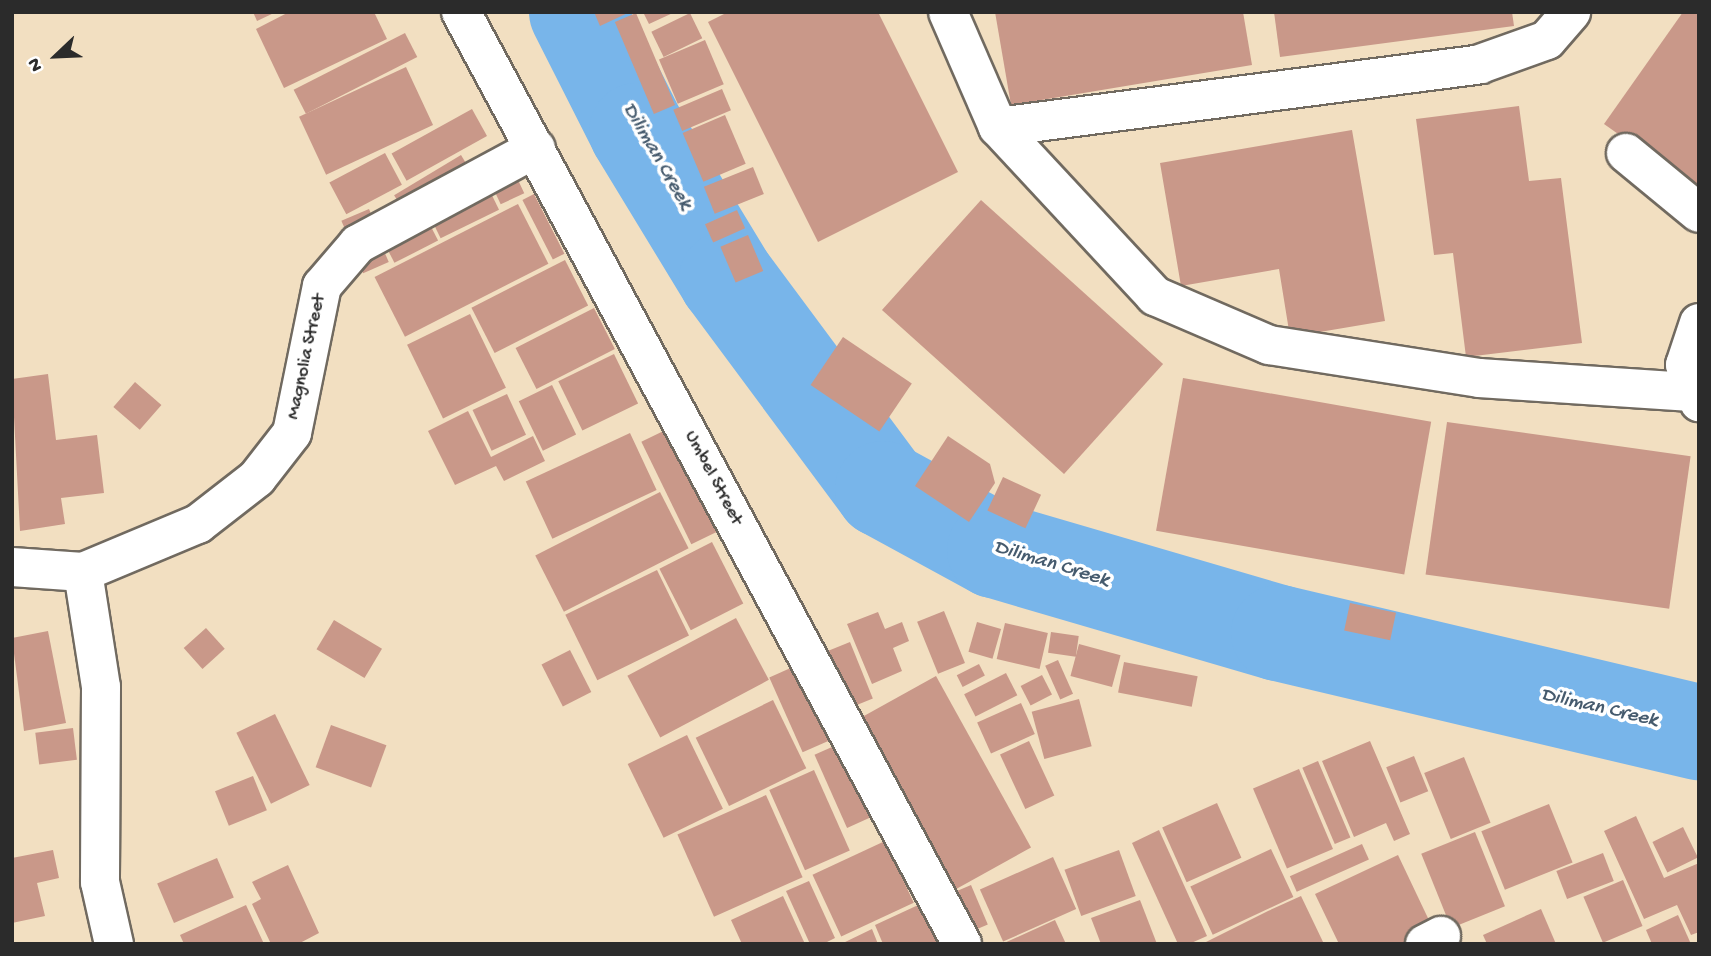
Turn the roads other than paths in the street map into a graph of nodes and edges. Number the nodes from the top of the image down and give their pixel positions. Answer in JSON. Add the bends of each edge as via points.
{"nodes":[{"id":1,"x":461,"y":12,"type":"edge"},
{"id":2,"x":948,"y":12,"type":"edge"},
{"id":3,"x":1571,"y":12,"type":"edge"},
{"id":4,"x":998,"y":127,"type":"junction"},
{"id":5,"x":536,"y":148,"type":"junction"},
{"id":6,"x":1626,"y":153,"type":"dead end"},
{"id":7,"x":1699,"y":214,"type":"edge"},
{"id":8,"x":1699,"y":323,"type":"edge"},
{"id":9,"x":1695,"y":397,"type":"edge"},
{"id":10,"x":12,"y":567,"type":"edge"},
{"id":11,"x":83,"y":572,"type":"junction"},
{"id":12,"x":114,"y":944,"type":"edge"},
{"id":13,"x":962,"y":944,"type":"edge"}],
"edges":[{"from":1,"to":5,"type":"street","name":"Umbel Street"},
{"from":2,"to":4,"type":"street"},
{"from":3,"to":4,"type":"street","via":[[1547,40],[1480,64]]},
{"from":4,"to":9,"type":"street","via":[[1155,296],[1269,345],[1492,380]]},
{"from":5,"to":11,"type":"street","name":"Magnolia Street","via":[[358,243],[322,286],[292,433],[257,478],[198,524]]},
{"from":5,"to":13,"type":"street","name":"Umbel Street"},
{"from":6,"to":7,"type":"street"},
{"from":8,"to":9,"type":"street","via":[[1685,365]]},
{"from":10,"to":11,"type":"street"},
{"from":11,"to":12,"type":"street","via":[[101,687],[100,882]]}]}
